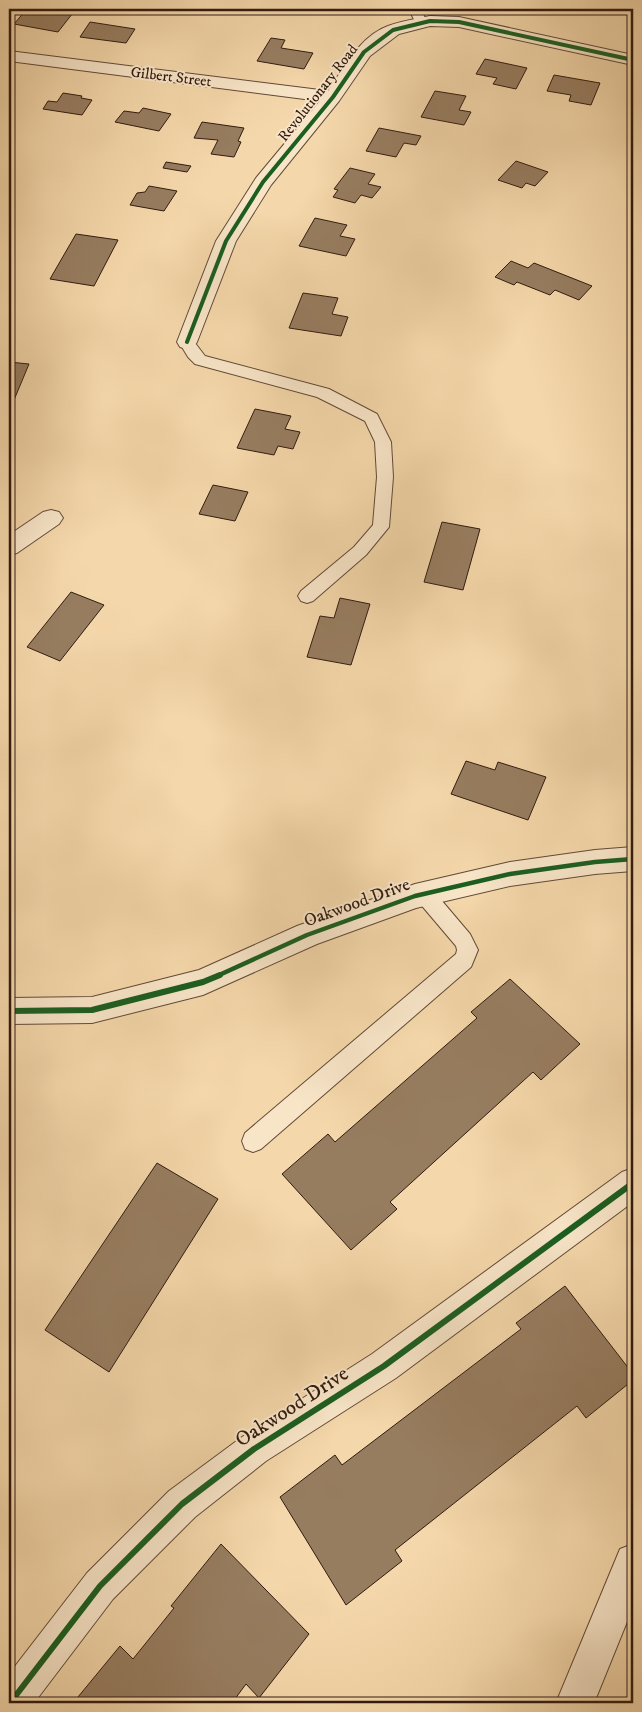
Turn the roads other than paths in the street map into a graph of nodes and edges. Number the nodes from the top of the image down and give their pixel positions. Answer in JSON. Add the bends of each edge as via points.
{"nodes":[{"id":1,"x":418,"y":16,"type":"edge"},
{"id":2,"x":9,"y":56,"type":"edge"},
{"id":3,"x":633,"y":60,"type":"edge"},
{"id":4,"x":334,"y":97,"type":"junction"},
{"id":5,"x":187,"y":342,"type":"joint"},
{"id":6,"x":52,"y":518,"type":"dead end"},
{"id":7,"x":9,"y":547,"type":"edge"},
{"id":8,"x":306,"y":596,"type":"dead end"},
{"id":9,"x":633,"y":859,"type":"edge"},
{"id":10,"x":424,"y":894,"type":"junction"},
{"id":11,"x":9,"y":1011,"type":"edge"},
{"id":12,"x":253,"y":1141,"type":"dead end"},
{"id":13,"x":633,"y":1183,"type":"edge"},
{"id":14,"x":633,"y":1562,"type":"edge"},
{"id":15,"x":10,"y":1703,"type":"edge"},
{"id":16,"x":576,"y":1703,"type":"edge"}],
"edges":[{"from":1,"to":3,"type":"street","name":"Revolutionary Road"},
{"from":1,"to":4,"type":"street","name":"Revolutionary Road","via":[[380,38],[364,52]]},
{"from":2,"to":4,"type":"street","name":"Gilbert Street"},
{"from":4,"to":5,"type":"street","name":"Revolutionary Road","via":[[263,182],[226,241]]},
{"from":5,"to":8,"type":"lane","via":[[200,360],[323,393],[371,418],[383,442],[385,477],[381,527],[360,551]]},
{"from":6,"to":7,"type":"street"},
{"from":9,"to":10,"type":"street","name":"Oakwood Drive","via":[[510,874]]},
{"from":10,"to":11,"type":"street","name":"Oakwood Drive","via":[[307,935],[204,982],[92,1010]]},
{"from":10,"to":12,"type":"lane","via":[[463,940],[468,950],[464,960]]},
{"from":13,"to":15,"type":"street","name":"Oakwood Drive","via":[[384,1366],[254,1449],[182,1504],[100,1586]]},
{"from":14,"to":16,"type":"street"}]}
